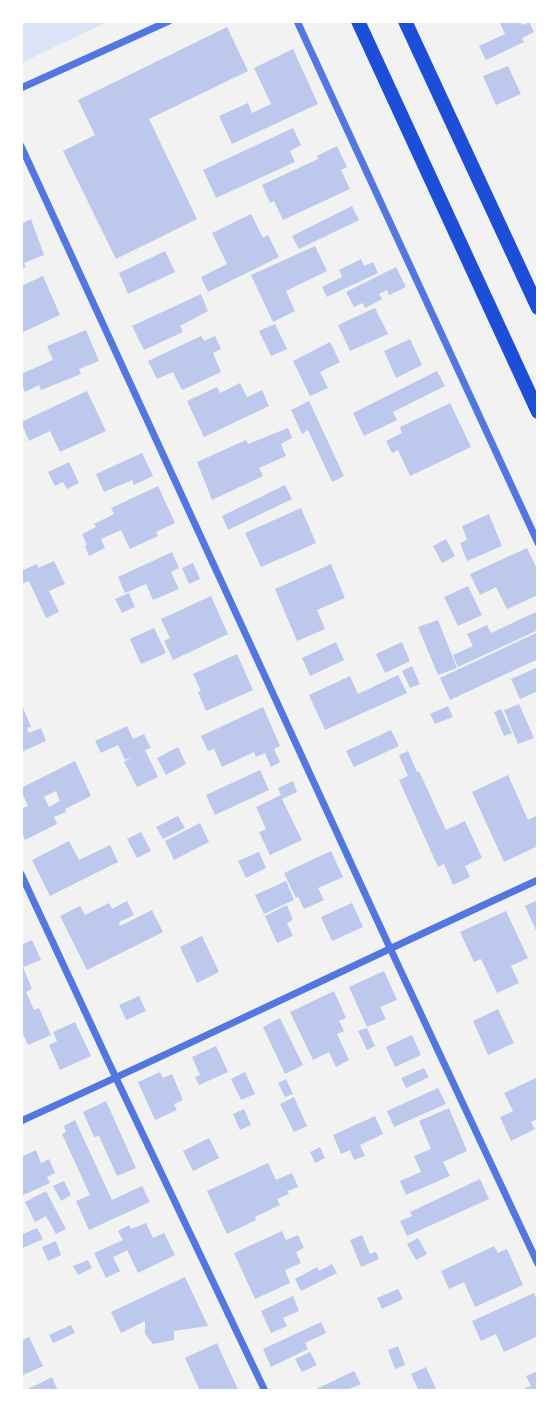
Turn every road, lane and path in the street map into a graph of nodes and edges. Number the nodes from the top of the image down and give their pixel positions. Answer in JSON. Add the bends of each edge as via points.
{"nodes":[{"id":1,"x":169,"y":21,"type":"edge"},
{"id":2,"x":297,"y":21,"type":"edge"},
{"id":3,"x":358,"y":21,"type":"edge"},
{"id":4,"x":405,"y":21,"type":"edge"},
{"id":5,"x":21,"y":88,"type":"edge"},
{"id":6,"x":21,"y":146,"type":"edge"},
{"id":7,"x":538,"y":308,"type":"edge"},
{"id":8,"x":538,"y":411,"type":"edge"},
{"id":9,"x":538,"y":542,"type":"edge"},
{"id":10,"x":21,"y":874,"type":"edge"},
{"id":11,"x":538,"y":880,"type":"edge"},
{"id":12,"x":390,"y":948,"type":"junction"},
{"id":13,"x":116,"y":1078,"type":"junction"},
{"id":14,"x":21,"y":1121,"type":"edge"},
{"id":15,"x":538,"y":1264,"type":"edge"},
{"id":16,"x":265,"y":1391,"type":"edge"}],
"edges":[{"from":1,"to":5,"type":"street"},
{"from":2,"to":9,"type":"street"},
{"from":3,"to":8,"type":"main road"},
{"from":4,"to":7,"type":"main road"},
{"from":6,"to":12,"type":"street"},
{"from":10,"to":13,"type":"street"},
{"from":11,"to":12,"type":"street"},
{"from":12,"to":13,"type":"street"},
{"from":12,"to":15,"type":"street"},
{"from":13,"to":14,"type":"street"},
{"from":13,"to":16,"type":"street"}]}
